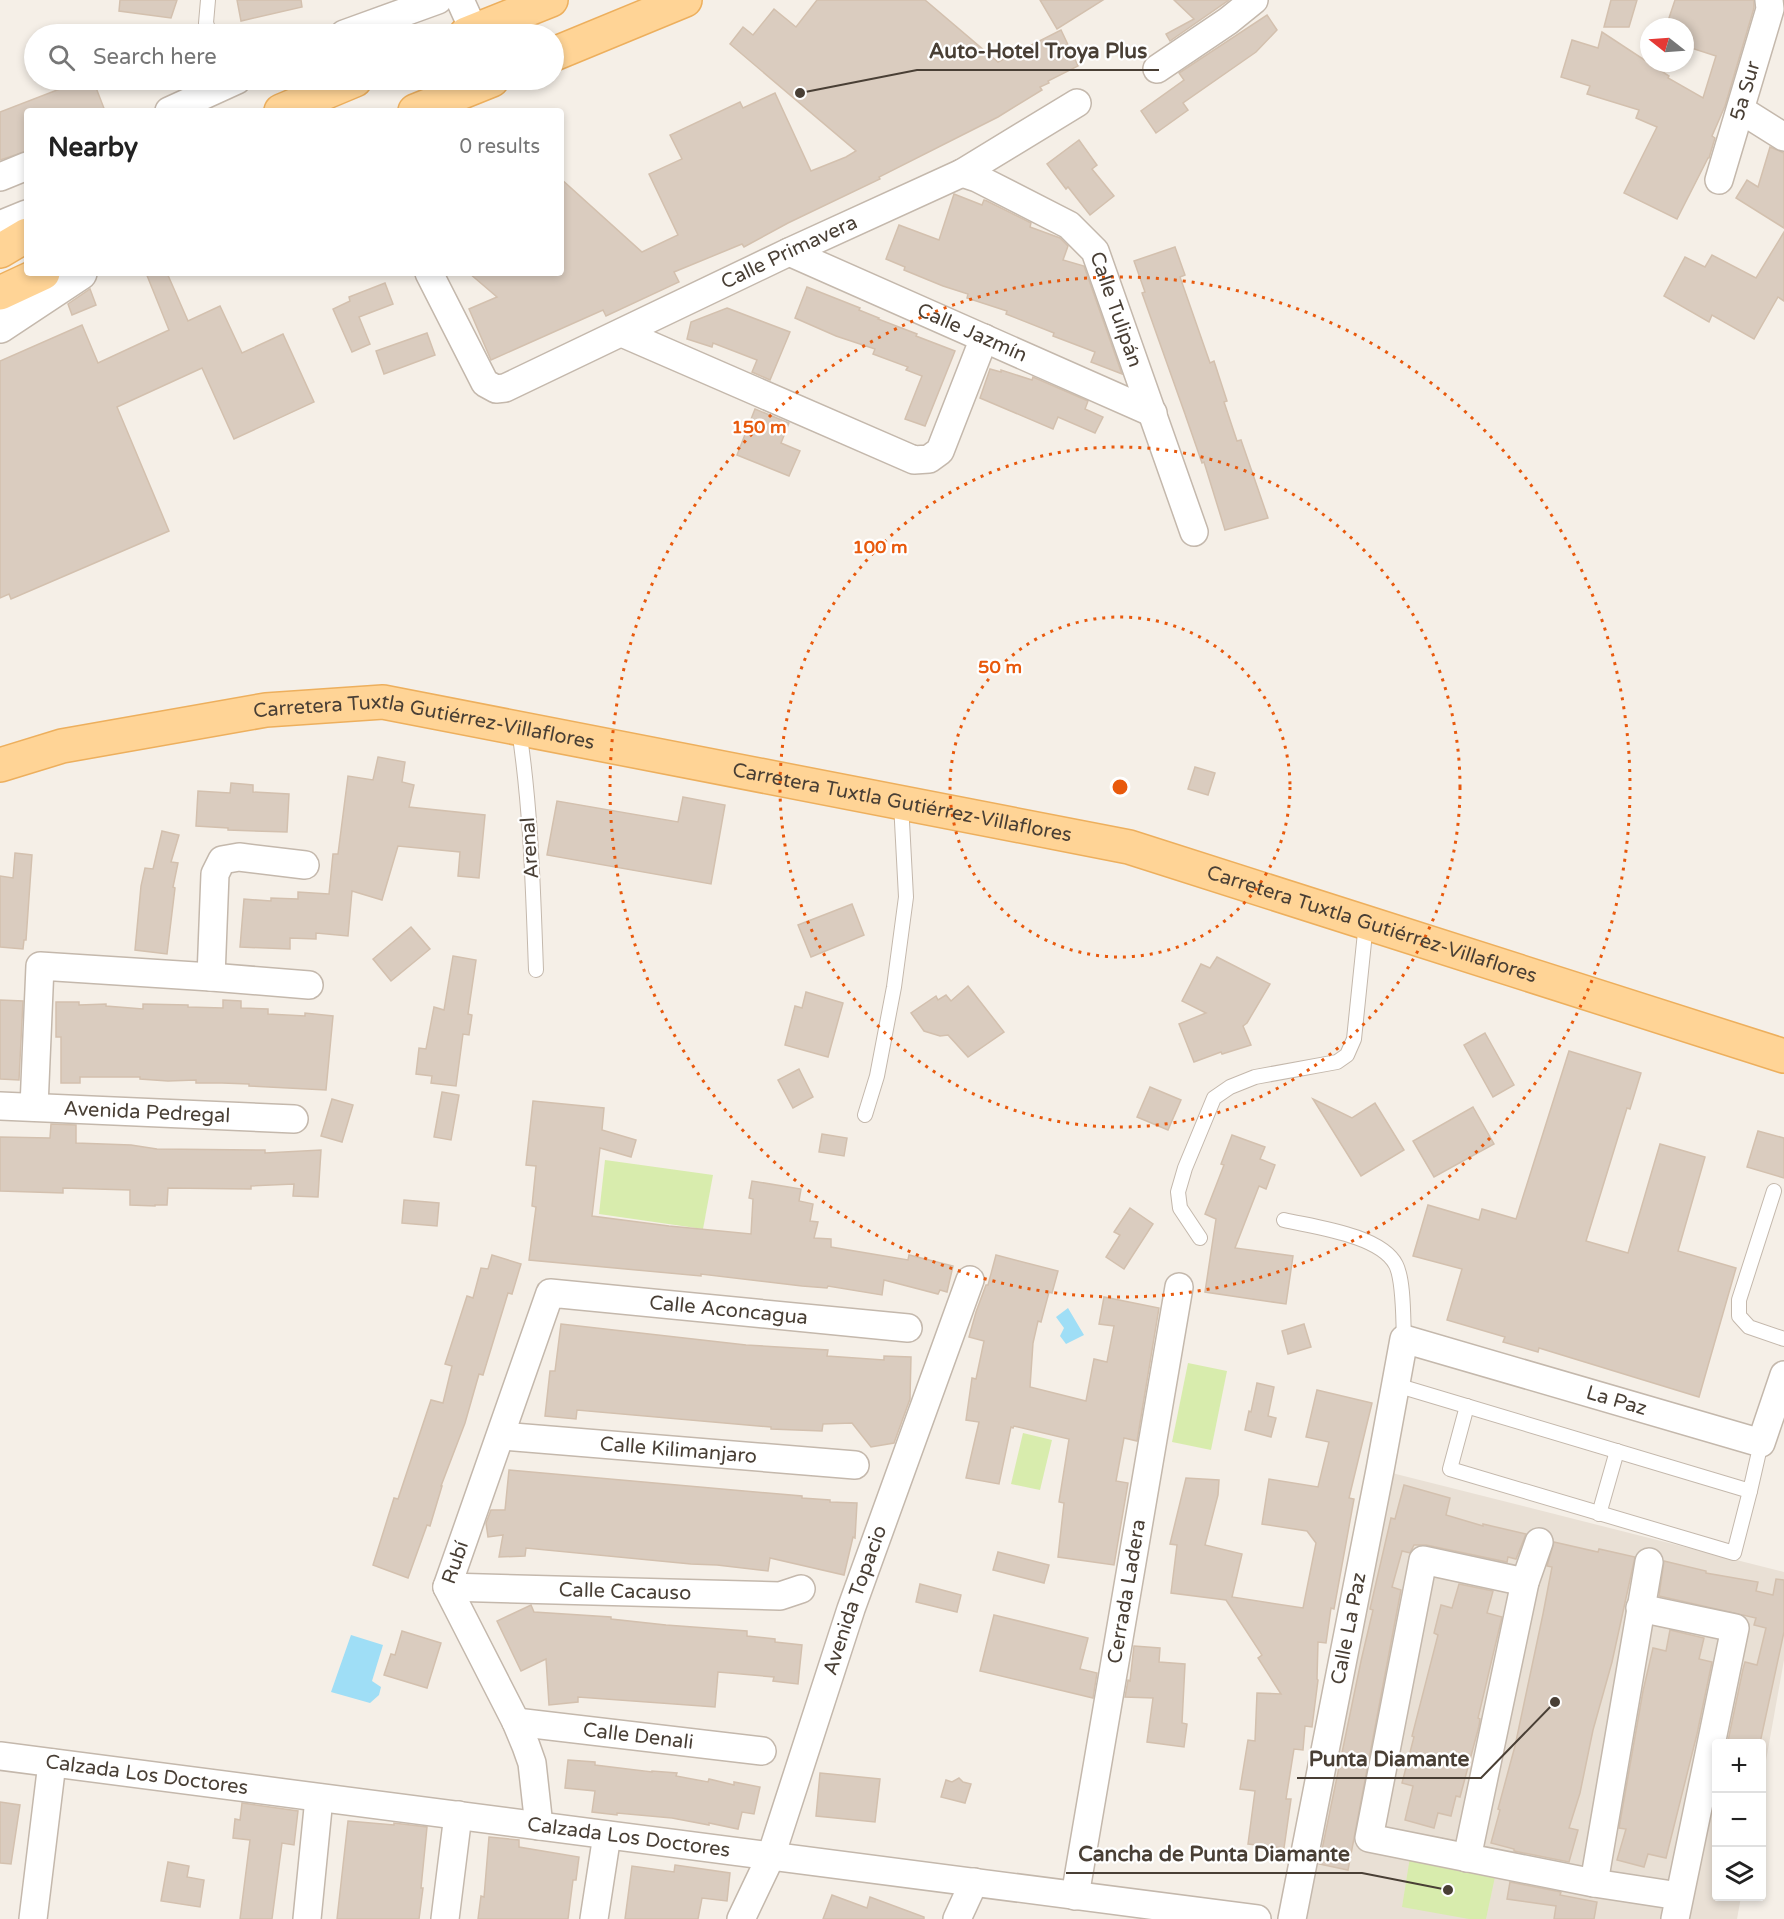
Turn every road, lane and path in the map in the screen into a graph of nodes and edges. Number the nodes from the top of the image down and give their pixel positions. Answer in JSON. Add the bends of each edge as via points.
{"nodes":[{"id":1,"x":208,"y":0,"type":"edge"},
{"id":2,"x":438,"y":0,"type":"edge"},
{"id":3,"x":460,"y":0,"type":"edge"},
{"id":4,"x":550,"y":0,"type":"edge"},
{"id":5,"x":685,"y":0,"type":"edge"},
{"id":6,"x":1254,"y":0,"type":"edge"},
{"id":7,"x":1769,"y":0,"type":"edge"},
{"id":8,"x":206,"y":24,"type":"edge"},
{"id":9,"x":372,"y":24,"type":"edge"},
{"id":10,"x":467,"y":24,"type":"edge"},
{"id":11,"x":492,"y":24,"type":"edge"},
{"id":12,"x":564,"y":50,"type":"edge"},
{"id":13,"x":1157,"y":69,"type":"dead end"},
{"id":14,"x":212,"y":90,"type":"edge"},
{"id":15,"x":331,"y":90,"type":"edge"},
{"id":16,"x":467,"y":90,"type":"edge"},
{"id":17,"x":1077,"y":103,"type":"dead end"},
{"id":18,"x":175,"y":108,"type":"edge"},
{"id":19,"x":287,"y":108,"type":"edge"},
{"id":20,"x":422,"y":108,"type":"edge"},
{"id":21,"x":1741,"y":110,"type":"junction"},
{"id":22,"x":1784,"y":137,"type":"edge"},
{"id":23,"x":24,"y":167,"type":"edge"},
{"id":24,"x":962,"y":173,"type":"junction"},
{"id":25,"x":0,"y":177,"type":"edge"},
{"id":26,"x":1719,"y":180,"type":"dead end"},
{"id":27,"x":24,"y":218,"type":"edge"},
{"id":28,"x":0,"y":228,"type":"edge"},
{"id":29,"x":24,"y":237,"type":"edge"},
{"id":30,"x":0,"y":250,"type":"edge"},
{"id":31,"x":789,"y":252,"type":"junction"},
{"id":32,"x":37,"y":276,"type":"edge"},
{"id":33,"x":75,"y":276,"type":"edge"},
{"id":34,"x":431,"y":276,"type":"edge"},
{"id":35,"x":0,"y":293,"type":"edge"},
{"id":36,"x":0,"y":326,"type":"edge"},
{"id":37,"x":622,"y":333,"type":"junction"},
{"id":38,"x":984,"y":338,"type":"junction"},
{"id":39,"x":1153,"y":413,"type":"junction"},
{"id":40,"x":1194,"y":532,"type":"dead end"},
{"id":41,"x":518,"y":727,"type":"junction"},
{"id":42,"x":0,"y":765,"type":"edge"},
{"id":43,"x":901,"y":803,"type":"junction"},
{"id":44,"x":305,"y":865,"type":"dead end"},
{"id":45,"x":1366,"y":923,"type":"junction"},
{"id":46,"x":536,"y":970,"type":"dead end"},
{"id":47,"x":211,"y":977,"type":"junction"},
{"id":48,"x":309,"y":985,"type":"dead end"},
{"id":49,"x":1784,"y":1056,"type":"edge"},
{"id":50,"x":0,"y":1106,"type":"edge"},
{"id":51,"x":34,"y":1107,"type":"junction"},
{"id":52,"x":865,"y":1115,"type":"dead end"},
{"id":53,"x":294,"y":1119,"type":"dead end"},
{"id":54,"x":1774,"y":1191,"type":"dead end"},
{"id":55,"x":1284,"y":1220,"type":"dead end"},
{"id":56,"x":1200,"y":1238,"type":"dead end"},
{"id":57,"x":970,"y":1280,"type":"dead end"},
{"id":58,"x":1179,"y":1287,"type":"dead end"},
{"id":59,"x":550,"y":1293,"type":"joint"},
{"id":60,"x":908,"y":1328,"type":"dead end"},
{"id":61,"x":1404,"y":1338,"type":"junction"},
{"id":62,"x":1784,"y":1339,"type":"edge"},
{"id":63,"x":1784,"y":1375,"type":"edge"},
{"id":64,"x":1396,"y":1384,"type":"junction"},
{"id":65,"x":1467,"y":1406,"type":"junction"},
{"id":66,"x":501,"y":1436,"type":"junction"},
{"id":67,"x":1761,"y":1443,"type":"junction"},
{"id":68,"x":1617,"y":1452,"type":"junction"},
{"id":69,"x":855,"y":1465,"type":"dead end"},
{"id":70,"x":1750,"y":1491,"type":"junction"},
{"id":71,"x":1599,"y":1514,"type":"junction"},
{"id":72,"x":1539,"y":1542,"type":"dead end"},
{"id":73,"x":1649,"y":1562,"type":"dead end"},
{"id":74,"x":1525,"y":1582,"type":"junction"},
{"id":75,"x":447,"y":1587,"type":"junction"},
{"id":76,"x":801,"y":1589,"type":"dead end"},
{"id":77,"x":1640,"y":1608,"type":"junction"},
{"id":78,"x":516,"y":1722,"type":"junction"},
{"id":79,"x":762,"y":1751,"type":"dead end"},
{"id":80,"x":0,"y":1756,"type":"edge"},
{"id":81,"x":52,"y":1763,"type":"junction"},
{"id":82,"x":320,"y":1798,"type":"junction"},
{"id":83,"x":458,"y":1815,"type":"junction"},
{"id":84,"x":539,"y":1826,"type":"junction"},
{"id":85,"x":607,"y":1835,"type":"junction"},
{"id":86,"x":771,"y":1856,"type":"junction"},
{"id":87,"x":1467,"y":1858,"type":"junction"},
{"id":88,"x":974,"y":1882,"type":"junction"},
{"id":89,"x":1594,"y":1883,"type":"junction"},
{"id":90,"x":1075,"y":1896,"type":"junction"},
{"id":91,"x":1677,"y":1907,"type":"edge"},
{"id":92,"x":33,"y":1919,"type":"edge"},
{"id":93,"x":307,"y":1919,"type":"edge"},
{"id":94,"x":445,"y":1919,"type":"edge"},
{"id":95,"x":594,"y":1919,"type":"edge"},
{"id":96,"x":741,"y":1919,"type":"edge"},
{"id":97,"x":957,"y":1919,"type":"edge"},
{"id":98,"x":1257,"y":1919,"type":"edge"},
{"id":99,"x":1292,"y":1919,"type":"edge"}],
"edges":[{"from":1,"to":8,"type":"lane"},
{"from":2,"to":9,"type":"street"},
{"from":3,"to":10,"type":"street"},
{"from":4,"to":11,"type":"main road"},
{"from":5,"to":12,"type":"main road"},
{"from":6,"to":13,"type":"street"},
{"from":7,"to":21,"type":"street","name":"5a Sur","via":[[1770,9]]},
{"from":14,"to":18,"type":"street"},
{"from":15,"to":19,"type":"main road"},
{"from":16,"to":20,"type":"main road"},
{"from":17,"to":24,"type":"street","name":"Calle Primavera"},
{"from":21,"to":22,"type":"street"},
{"from":21,"to":26,"type":"street","name":"5a Sur"},
{"from":23,"to":25,"type":"street"},
{"from":24,"to":31,"type":"street","name":"Calle Primavera"},
{"from":24,"to":39,"type":"street","name":"Calle Tulipán","via":[[1069,225],[1095,251]]},
{"from":27,"to":28,"type":"street"},
{"from":29,"to":30,"type":"main road"},
{"from":31,"to":37,"type":"street","name":"Calle Primavera"},
{"from":31,"to":38,"type":"street","name":"Calle Jazmín"},
{"from":32,"to":35,"type":"main road"},
{"from":33,"to":36,"type":"street"},
{"from":34,"to":37,"type":"street","name":"Calle Primavera","via":[[485,383],[496,389]]},
{"from":37,"to":38,"type":"street","via":[[914,460],[929,459],[940,451]]},
{"from":38,"to":39,"type":"street","name":"Calle Jazmín"},
{"from":39,"to":40,"type":"street","name":"Calle Tulipán"},
{"from":41,"to":42,"type":"main road","name":"Carretera Tuxtla Gutiérrez-Villaflores","via":[[383,702],[266,710],[62,746]]},
{"from":41,"to":43,"type":"main road","name":"Carretera Tuxtla Gutiérrez-Villaflores"},
{"from":41,"to":46,"type":"lane","name":"Arenal","via":[[526,776]]},
{"from":43,"to":45,"type":"main road","name":"Carretera Tuxtla Gutiérrez-Villaflores","via":[[1129,847]]},
{"from":43,"to":52,"type":"lane","via":[[906,897],[894,987],[877,1077]]},
{"from":44,"to":47,"type":"street","via":[[239,857],[222,860],[215,874]]},
{"from":45,"to":49,"type":"main road","name":"Carretera Tuxtla Gutiérrez-Villaflores"},
{"from":45,"to":56,"type":"lane","via":[[1354,1039],[1347,1055],[1337,1062],[1255,1077],[1214,1098],[1178,1192],[1180,1208]]},
{"from":47,"to":48,"type":"street"},
{"from":47,"to":51,"type":"street","via":[[40,966]]},
{"from":50,"to":51,"type":"street","name":"Avenida Pedregal"},
{"from":51,"to":53,"type":"street","name":"Avenida Pedregal"},
{"from":54,"to":62,"type":"lane","via":[[1739,1300],[1739,1316],[1749,1326]]},
{"from":55,"to":61,"type":"lane","via":[[1342,1233],[1378,1247],[1396,1265]]},
{"from":57,"to":86,"type":"street","name":"Avenida Topacio","via":[[851,1609]]},
{"from":58,"to":90,"type":"street","name":"Cerrada Ladera"},
{"from":59,"to":60,"type":"street","name":"Calle Aconcagua"},
{"from":59,"to":66,"type":"street","name":"Rubí"},
{"from":61,"to":64,"type":"street","name":"Calle La Paz"},
{"from":61,"to":67,"type":"street","name":"La Paz"},
{"from":63,"to":67,"type":"street"},
{"from":64,"to":65,"type":"lane"},
{"from":64,"to":99,"type":"street","name":"Calle La Paz"},
{"from":65,"to":68,"type":"lane"},
{"from":65,"to":71,"type":"lane","via":[[1450,1469]]},
{"from":66,"to":69,"type":"street","name":"Calle Kilimanjaro"},
{"from":66,"to":75,"type":"street","name":"Rubí"},
{"from":67,"to":70,"type":"lane"},
{"from":68,"to":70,"type":"lane"},
{"from":68,"to":71,"type":"lane"},
{"from":70,"to":71,"type":"lane","via":[[1734,1553]]},
{"from":72,"to":74,"type":"street"},
{"from":73,"to":77,"type":"street"},
{"from":74,"to":87,"type":"street"},
{"from":74,"to":87,"type":"street","via":[[1423,1560],[1369,1838]]},
{"from":75,"to":76,"type":"street","name":"Calle Cacauso","via":[[780,1596]]},
{"from":75,"to":78,"type":"street","name":"Rubí"},
{"from":77,"to":89,"type":"street"},
{"from":77,"to":91,"type":"street","via":[[1735,1628]]},
{"from":78,"to":79,"type":"street","name":"Calle Denali"},
{"from":78,"to":84,"type":"street","name":"Rubí","via":[[532,1763]]},
{"from":80,"to":81,"type":"street","name":"Calzada Los Doctores"},
{"from":81,"to":82,"type":"street","name":"Calzada Los Doctores"},
{"from":81,"to":92,"type":"street"},
{"from":82,"to":83,"type":"street","name":"Calzada Los Doctores"},
{"from":82,"to":93,"type":"street"},
{"from":83,"to":84,"type":"street","name":"Calzada Los Doctores"},
{"from":83,"to":94,"type":"street"},
{"from":84,"to":85,"type":"street","name":"Calzada Los Doctores"},
{"from":85,"to":86,"type":"street","name":"Calzada Los Doctores"},
{"from":85,"to":95,"type":"street"},
{"from":86,"to":88,"type":"street","name":"Calzada Los Doctores"},
{"from":86,"to":96,"type":"street","name":"Avenida Topacio"},
{"from":87,"to":89,"type":"street"},
{"from":88,"to":90,"type":"street","name":"Calzada Los Doctores"},
{"from":88,"to":97,"type":"street"},
{"from":89,"to":91,"type":"street"},
{"from":90,"to":98,"type":"street","name":"Calzada Los Doctores"}]}
